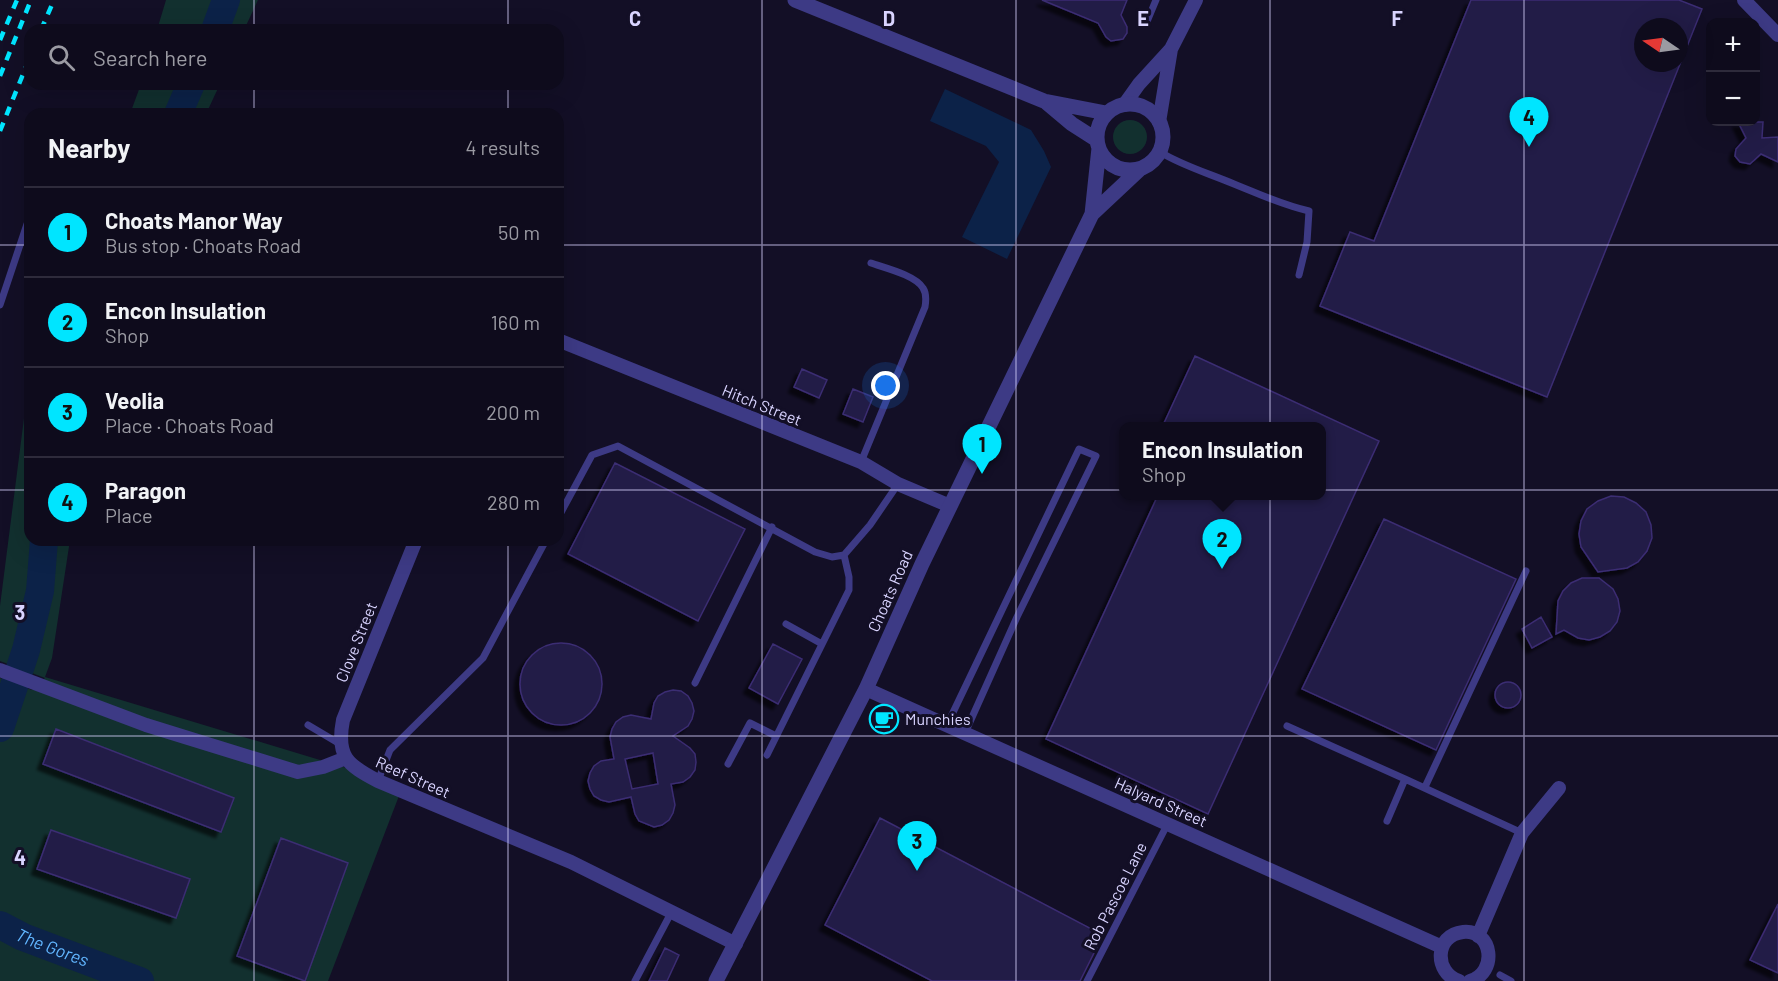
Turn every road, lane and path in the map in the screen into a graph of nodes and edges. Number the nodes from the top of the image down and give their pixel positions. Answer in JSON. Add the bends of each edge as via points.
{"nodes":[{"id":1,"x":795,"y":0,"type":"edge"},
{"id":2,"x":1156,"y":0,"type":"edge"},
{"id":3,"x":1196,"y":0,"type":"edge"},
{"id":4,"x":1744,"y":0,"type":"edge"},
{"id":5,"x":1146,"y":24,"type":"dead end"},
{"id":6,"x":1777,"y":32,"type":"edge"},
{"id":7,"x":1171,"y":49,"type":"junction"},
{"id":8,"x":1044,"y":101,"type":"junction"},
{"id":9,"x":1124,"y":105,"type":"junction"},
{"id":10,"x":1106,"y":113,"type":"junction"},
{"id":11,"x":1159,"y":122,"type":"junction"},
{"id":12,"x":1098,"y":144,"type":"junction"},
{"id":13,"x":1160,"y":152,"type":"junction"},
{"id":14,"x":1140,"y":169,"type":"junction"},
{"id":15,"x":1092,"y":214,"type":"junction"},
{"id":16,"x":24,"y":233,"type":"edge"},
{"id":17,"x":871,"y":263,"type":"dead end"},
{"id":18,"x":1299,"y":275,"type":"dead end"},
{"id":19,"x":0,"y":305,"type":"edge"},
{"id":20,"x":564,"y":342,"type":"edge"},
{"id":21,"x":861,"y":462,"type":"junction"},
{"id":22,"x":898,"y":484,"type":"junction"},
{"id":23,"x":950,"y":506,"type":"junction"},
{"id":24,"x":564,"y":507,"type":"edge"},
{"id":25,"x":772,"y":527,"type":"junction"},
{"id":26,"x":414,"y":546,"type":"edge"},
{"id":27,"x":543,"y":546,"type":"edge"},
{"id":28,"x":844,"y":555,"type":"junction"},
{"id":29,"x":1526,"y":571,"type":"dead end"},
{"id":30,"x":786,"y":624,"type":"dead end"},
{"id":31,"x":822,"y":644,"type":"junction"},
{"id":32,"x":0,"y":670,"type":"edge"},
{"id":33,"x":694,"y":683,"type":"dead end"},
{"id":34,"x":866,"y":689,"type":"junction"},
{"id":35,"x":308,"y":725,"type":"dead end"},
{"id":36,"x":947,"y":725,"type":"junction"},
{"id":37,"x":1287,"y":726,"type":"dead end"},
{"id":38,"x":965,"y":733,"type":"junction"},
{"id":39,"x":776,"y":736,"type":"junction"},
{"id":40,"x":340,"y":744,"type":"junction"},
{"id":41,"x":767,"y":755,"type":"dead end"},
{"id":42,"x":346,"y":758,"type":"junction"},
{"id":43,"x":729,"y":764,"type":"dead end"},
{"id":44,"x":1406,"y":778,"type":"junction"},
{"id":45,"x":378,"y":781,"type":"junction"},
{"id":46,"x":1425,"y":788,"type":"junction"},
{"id":47,"x":1559,"y":788,"type":"dead end"},
{"id":48,"x":1387,"y":821,"type":"dead end"},
{"id":49,"x":1168,"y":823,"type":"junction"},
{"id":50,"x":1522,"y":832,"type":"junction"},
{"id":51,"x":670,"y":913,"type":"junction"},
{"id":52,"x":1478,"y":936,"type":"junction"},
{"id":53,"x":735,"y":944,"type":"junction"},
{"id":54,"x":1442,"y":947,"type":"junction"},
{"id":55,"x":1486,"y":969,"type":"junction"},
{"id":56,"x":1505,"y":978,"type":"edge"},
{"id":57,"x":635,"y":981,"type":"edge"},
{"id":58,"x":716,"y":981,"type":"edge"},
{"id":59,"x":1087,"y":981,"type":"edge"},
{"id":60,"x":1459,"y":981,"type":"edge"},
{"id":61,"x":1470,"y":981,"type":"edge"}],
"edges":[{"from":1,"to":8,"type":"street"},
{"from":2,"to":5,"type":"lane"},
{"from":3,"to":7,"type":"street"},
{"from":4,"to":6,"type":"street"},
{"from":7,"to":9,"type":"street"},
{"from":7,"to":11,"type":"street"},
{"from":8,"to":10,"type":"street"},
{"from":8,"to":12,"type":"street"},
{"from":9,"to":10,"type":"street"},
{"from":9,"to":11,"type":"street","via":[[1144,108]]},
{"from":10,"to":12,"type":"street","via":[[1100,123]]},
{"from":11,"to":13,"type":"street","via":[[1163,142]]},
{"from":12,"to":14,"type":"street","via":[[1115,167]]},
{"from":12,"to":15,"type":"street","name":"Choats Road"},
{"from":13,"to":14,"type":"street"},
{"from":13,"to":18,"type":"lane","via":[[1177,163],[1270,200],[1309,211]]},
{"from":14,"to":15,"type":"street","name":"Choats Road"},
{"from":15,"to":23,"type":"street","name":"Choats Road"},
{"from":16,"to":19,"type":"lane"},
{"from":17,"to":21,"type":"lane","via":[[914,280],[924,289],[926,298]]},
{"from":20,"to":21,"type":"street","name":"Hitch Street"},
{"from":21,"to":22,"type":"street","name":"Hitch Street"},
{"from":22,"to":23,"type":"street","name":"Hitch Street"},
{"from":22,"to":28,"type":"lane"},
{"from":23,"to":34,"type":"street","name":"Choats Road"},
{"from":24,"to":25,"type":"lane","via":[[592,455],[618,446]]},
{"from":25,"to":28,"type":"lane","via":[[815,552],[832,557]]},
{"from":25,"to":33,"type":"lane"},
{"from":26,"to":40,"type":"street","name":"Clove Street","via":[[343,720]]},
{"from":27,"to":45,"type":"lane","via":[[483,658],[390,750]]},
{"from":28,"to":31,"type":"lane","via":[[849,590]]},
{"from":29,"to":46,"type":"lane"},
{"from":30,"to":31,"type":"lane"},
{"from":31,"to":39,"type":"lane"},
{"from":32,"to":42,"type":"street","via":[[146,725],[298,772]]},
{"from":34,"to":36,"type":"street","name":"Halyard Street"},
{"from":34,"to":53,"type":"street","name":"Choats Road"},
{"from":35,"to":40,"type":"lane"},
{"from":36,"to":38,"type":"street","name":"Halyard Street"},
{"from":36,"to":38,"type":"lane","via":[[1079,449],[1096,456],[1017,616]]},
{"from":37,"to":44,"type":"lane"},
{"from":38,"to":49,"type":"street","name":"Halyard Street"},
{"from":39,"to":41,"type":"lane"},
{"from":39,"to":43,"type":"lane","via":[[750,723]]},
{"from":40,"to":42,"type":"street"},
{"from":42,"to":45,"type":"street","name":"Reef Street","via":[[357,770]]},
{"from":44,"to":46,"type":"lane"},
{"from":44,"to":48,"type":"lane"},
{"from":45,"to":51,"type":"street","name":"Reef Street","via":[[571,862]]},
{"from":46,"to":50,"type":"lane"},
{"from":47,"to":50,"type":"street"},
{"from":49,"to":54,"type":"street","name":"Halyard Street"},
{"from":49,"to":59,"type":"lane","name":"Rob Pascoe Lane"},
{"from":50,"to":52,"type":"street"},
{"from":51,"to":53,"type":"street","name":"Reef Street"},
{"from":51,"to":57,"type":"lane"},
{"from":52,"to":54,"type":"street","via":[[1470,932],[1453,934]]},
{"from":52,"to":55,"type":"street","via":[[1490,954]]},
{"from":53,"to":58,"type":"street","name":"Choats Road"},
{"from":54,"to":60,"type":"street","via":[[1443,969]]},
{"from":55,"to":56,"type":"street"},
{"from":55,"to":61,"type":"street"}]}
